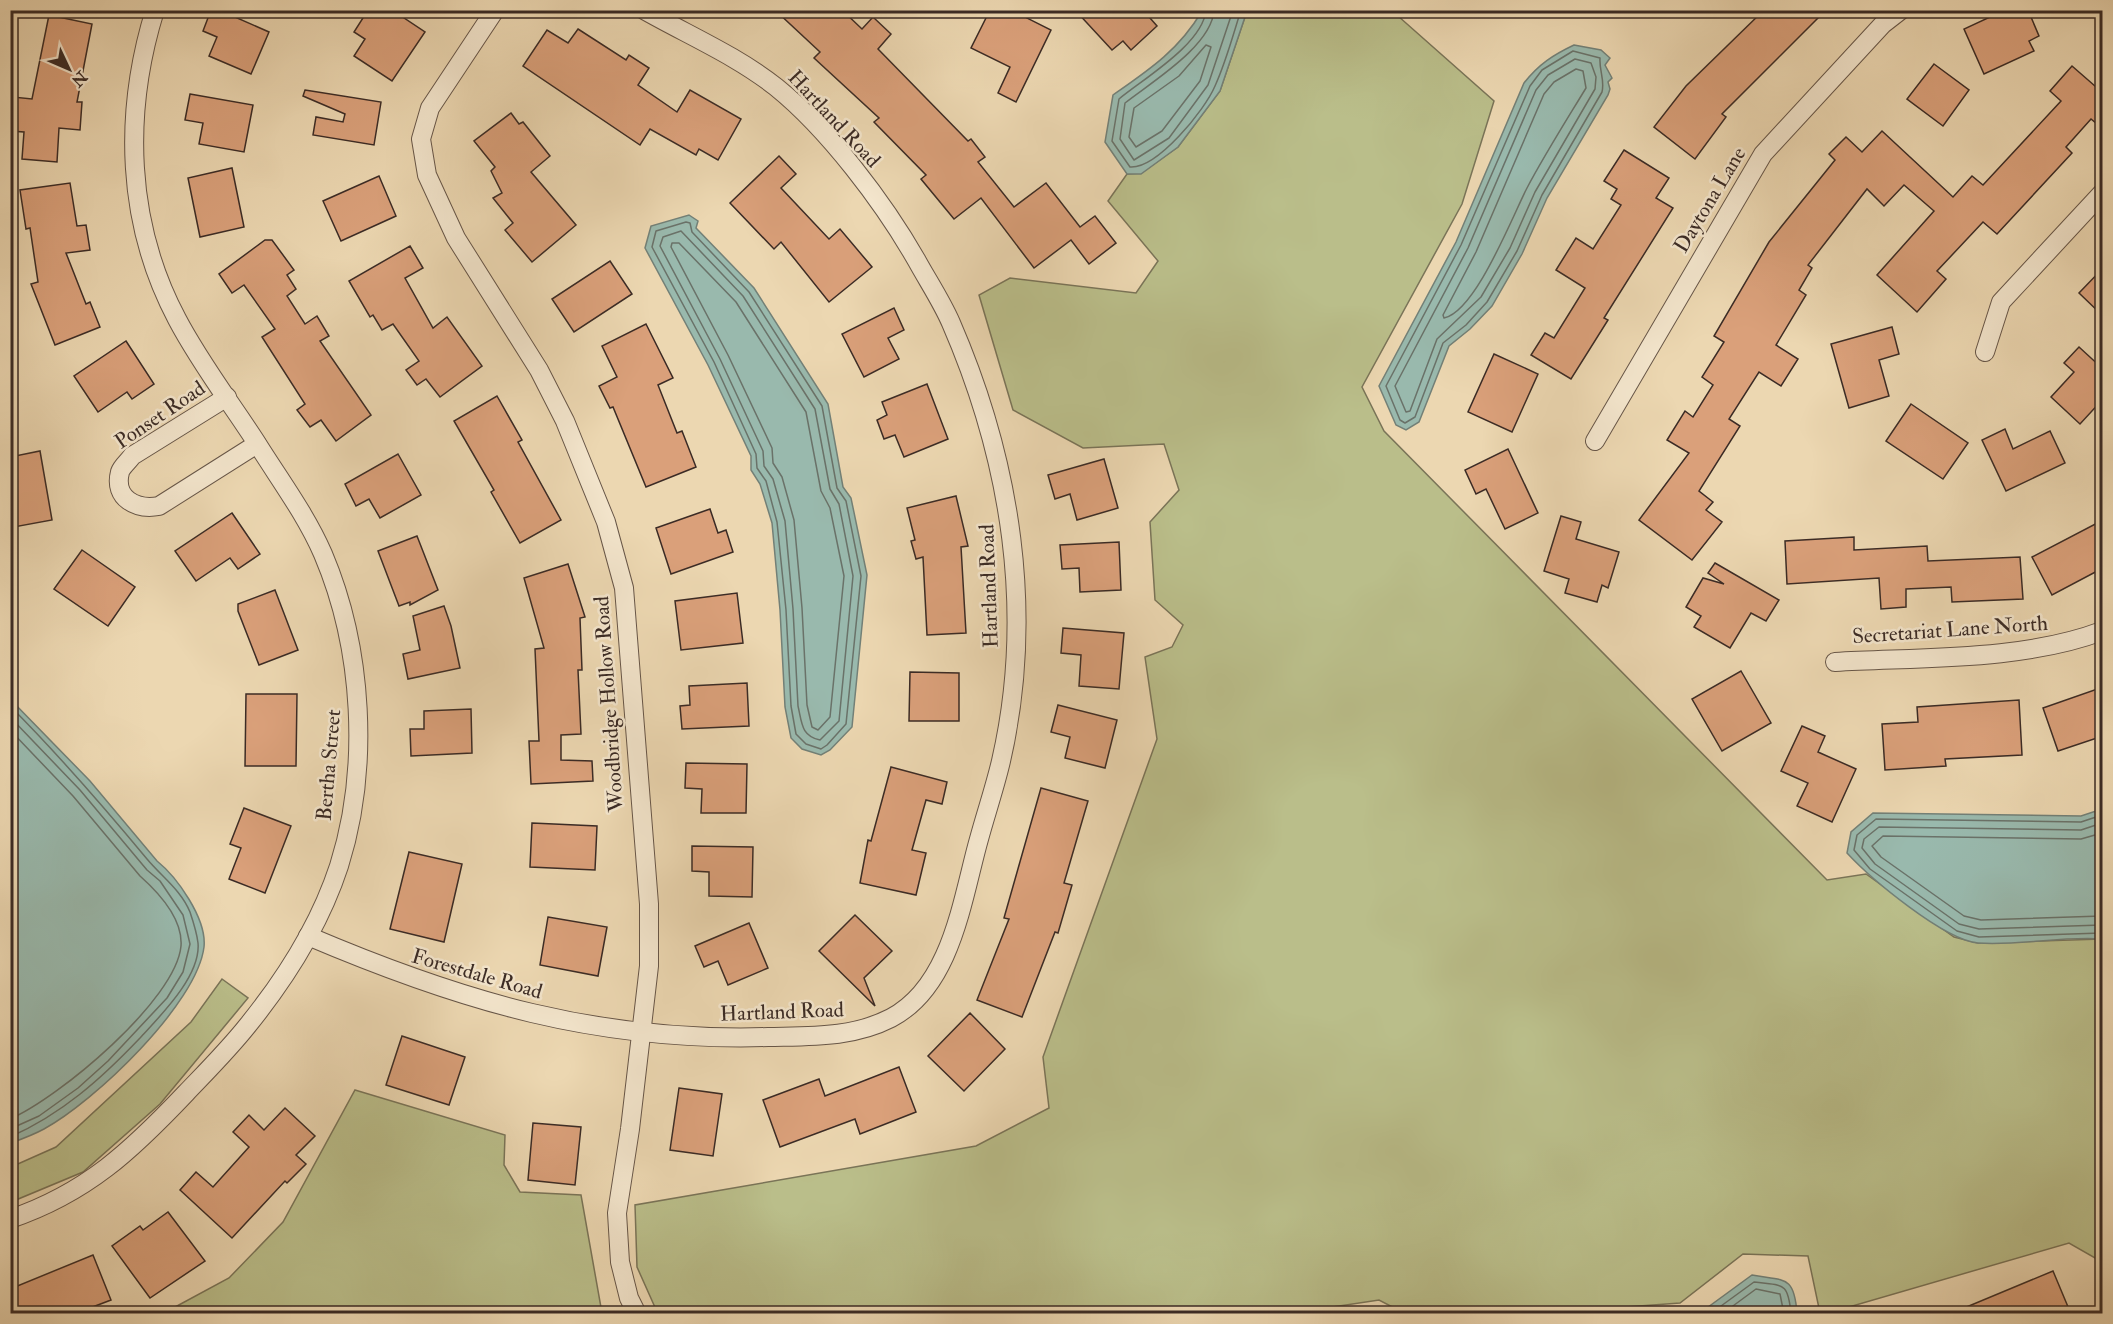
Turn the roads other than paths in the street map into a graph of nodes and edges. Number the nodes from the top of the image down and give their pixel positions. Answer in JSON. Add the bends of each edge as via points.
{"nodes":[{"id":1,"x":154,"y":10,"type":"edge"},
{"id":2,"x":495,"y":10,"type":"edge"},
{"id":3,"x":644,"y":10,"type":"edge"},
{"id":4,"x":1900,"y":10,"type":"edge"},
{"id":5,"x":2103,"y":193,"type":"edge"},
{"id":6,"x":1985,"y":352,"type":"dead end"},
{"id":7,"x":227,"y":397,"type":"junction"},
{"id":8,"x":1595,"y":441,"type":"dead end"},
{"id":9,"x":257,"y":444,"type":"junction"},
{"id":10,"x":2103,"y":631,"type":"edge"},
{"id":11,"x":1835,"y":662,"type":"dead end"},
{"id":12,"x":309,"y":936,"type":"junction"},
{"id":13,"x":640,"y":1032,"type":"junction"},
{"id":14,"x":10,"y":1219,"type":"edge"},
{"id":15,"x":637,"y":1314,"type":"edge"}],
"edges":[{"from":1,"to":7,"type":"street","name":"Bertha Street","via":[[140,66],[133,121],[140,218],[177,320]]},
{"from":2,"to":13,"type":"street","name":"Woodbridge Hollow Road","via":[[430,108],[421,139],[427,175],[456,238],[539,370],[565,421],[606,522],[624,588],[650,904],[649,966]]},
{"from":3,"to":13,"type":"street","name":"Hartland Road","via":[[775,87],[852,167],[900,231],[950,319],[979,392],[1001,472],[1012,535],[1016,601],[1014,679],[1001,759],[945,958],[925,991],[896,1016],[864,1030],[829,1036],[721,1039]]},
{"from":4,"to":8,"type":"street","name":"Daytona Lane","via":[[1763,154]]},
{"from":5,"to":6,"type":"street","via":[[2001,302]]},
{"from":7,"to":9,"type":"street","name":"Bertha Street"},
{"from":7,"to":9,"type":"street","name":"Ponset Road","via":[[132,456],[120,470],[120,486],[127,500],[142,509],[159,506]]},
{"from":9,"to":12,"type":"street","name":"Bertha Street","via":[[322,553],[341,604],[355,666],[358,727],[353,803],[339,866]]},
{"from":10,"to":11,"type":"street","name":"Secretariat Lane North","via":[[2037,650]]},
{"from":12,"to":13,"type":"street","name":"Forestdale Road","via":[[392,972],[500,1007],[568,1023]]},
{"from":12,"to":14,"type":"street","name":"Bertha Street","via":[[274,993],[239,1037],[137,1145],[96,1178],[60,1200]]},
{"from":13,"to":15,"type":"street","name":"Woodbridge Hollow Road","via":[[617,1214],[620,1262]]}]}
